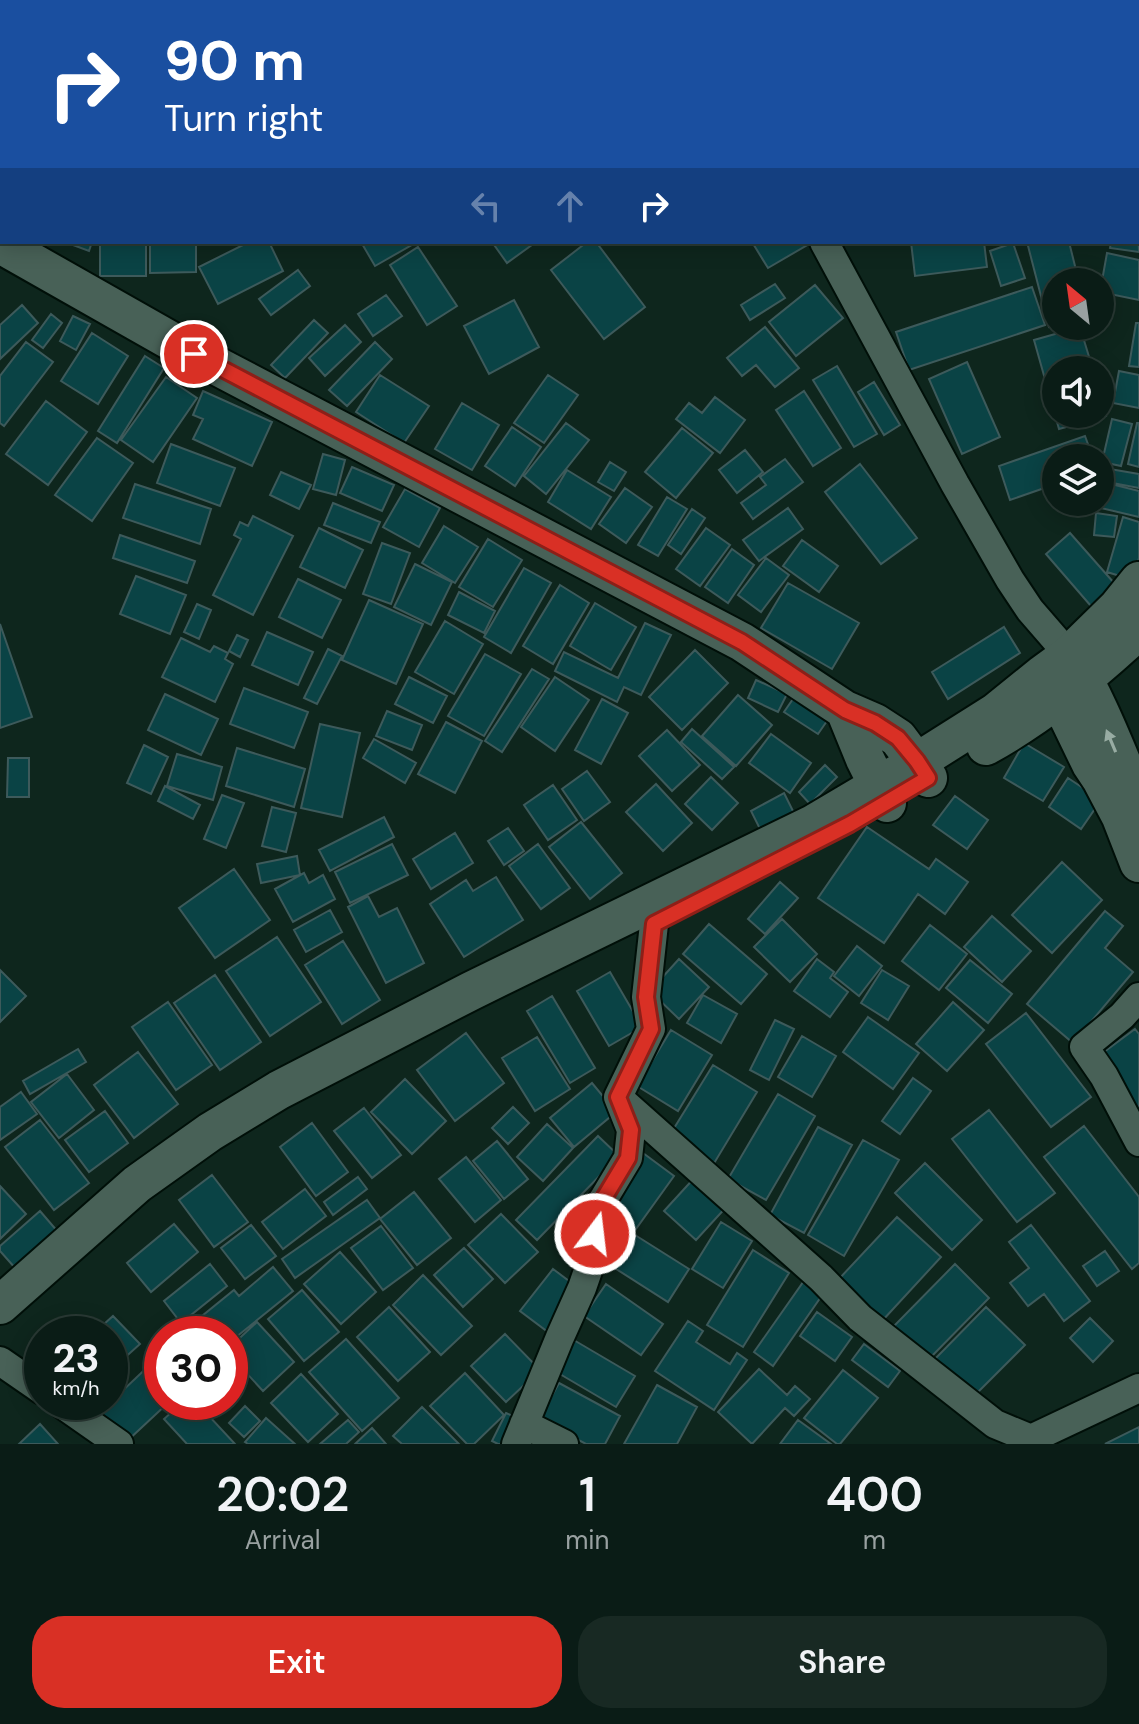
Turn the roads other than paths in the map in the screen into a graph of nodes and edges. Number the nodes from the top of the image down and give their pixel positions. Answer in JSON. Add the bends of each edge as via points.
{"nodes":[{"id":1,"x":0,"y":244,"type":"edge"},
{"id":2,"x":825,"y":244,"type":"edge"},
{"id":3,"x":1139,"y":581,"type":"edge"},
{"id":4,"x":1139,"y":630,"type":"edge"},
{"id":5,"x":1064,"y":677,"type":"junction"},
{"id":6,"x":845,"y":710,"type":"junction"},
{"id":7,"x":1005,"y":735,"type":"junction"},
{"id":8,"x":1091,"y":764,"type":"junction"},
{"id":9,"x":923,"y":770,"type":"junction"},
{"id":10,"x":882,"y":794,"type":"junction"},
{"id":11,"x":1139,"y":803,"type":"edge"},
{"id":12,"x":1139,"y":863,"type":"edge"},
{"id":13,"x":654,"y":924,"type":"junction"},
{"id":14,"x":1139,"y":997,"type":"edge"},
{"id":15,"x":618,"y":1097,"type":"junction"},
{"id":16,"x":1139,"y":1142,"type":"edge"},
{"id":17,"x":0,"y":1305,"type":"edge"},
{"id":18,"x":0,"y":1330,"type":"edge"},
{"id":19,"x":0,"y":1361,"type":"edge"},
{"id":20,"x":24,"y":1378,"type":"edge"},
{"id":21,"x":1139,"y":1388,"type":"edge"},
{"id":22,"x":85,"y":1420,"type":"edge"},
{"id":23,"x":520,"y":1434,"type":"edge"},
{"id":24,"x":1033,"y":1441,"type":"edge"},
{"id":25,"x":119,"y":1444,"type":"edge"},
{"id":26,"x":564,"y":1444,"type":"edge"}],
"edges":[{"from":1,"to":6,"type":"main road","via":[[194,354],[742,642]]},
{"from":2,"to":5,"type":"street"},
{"from":3,"to":5,"type":"main road"},
{"from":4,"to":5,"type":"main road"},
{"from":5,"to":7,"type":"main road"},
{"from":5,"to":8,"type":"main road"},
{"from":5,"to":9,"type":"main road","via":[[996,712]]},
{"from":11,"to":5,"type":"main road","one_way":true},
{"from":6,"to":9,"type":"main road","via":[[898,738]]},
{"from":6,"to":10,"type":"main road"},
{"from":7,"to":8,"type":"main road","via":[[1054,740]]},
{"from":7,"to":9,"type":"main road"},
{"from":8,"to":12,"type":"main road"},
{"from":9,"to":10,"type":"main road"},
{"from":10,"to":13,"type":"main road","via":[[850,824]]},
{"from":10,"to":17,"type":"main road","via":[[485,984],[279,1090],[137,1184]]},
{"from":13,"to":15,"type":"street","via":[[646,997],[651,1029]]},
{"from":13,"to":18,"type":"main road","via":[[329,1086],[196,1164]]},
{"from":14,"to":16,"type":"street","via":[[1084,1047]]},
{"from":15,"to":23,"type":"street","via":[[631,1130],[628,1158],[598,1208],[592,1259],[582,1288]]},
{"from":15,"to":24,"type":"street","via":[[871,1326],[995,1424]]},
{"from":19,"to":20,"type":"street"},
{"from":21,"to":24,"type":"street"},
{"from":22,"to":25,"type":"street"},
{"from":23,"to":26,"type":"street"}]}
